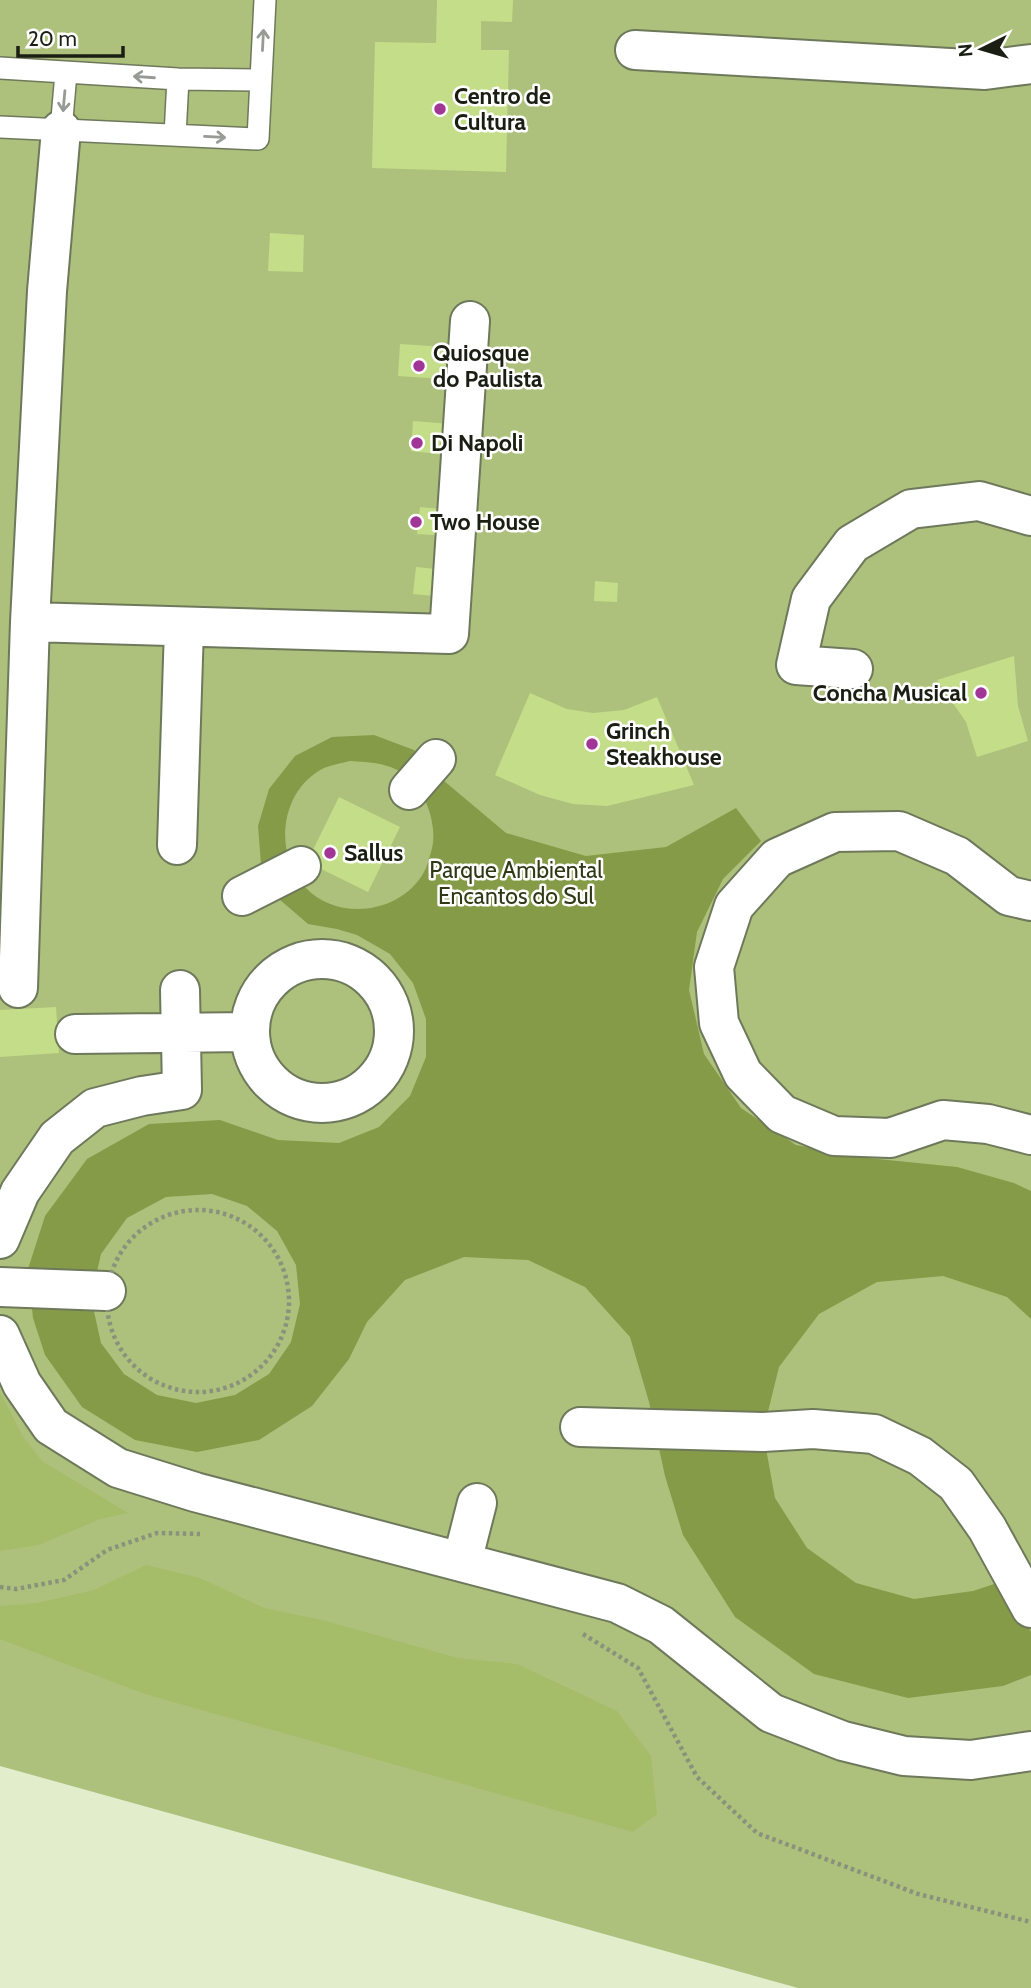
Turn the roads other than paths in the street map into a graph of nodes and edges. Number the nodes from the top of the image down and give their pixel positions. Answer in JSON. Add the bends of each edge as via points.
{"nodes":[{"id":1,"x":265,"y":0,"type":"edge"},
{"id":2,"x":635,"y":50,"type":"dead end"},
{"id":3,"x":1031,"y":65,"type":"edge"},
{"id":4,"x":0,"y":68,"type":"edge"},
{"id":5,"x":66,"y":73,"type":"junction"},
{"id":6,"x":178,"y":79,"type":"junction"},
{"id":7,"x":261,"y":80,"type":"junction"},
{"id":8,"x":0,"y":127,"type":"edge"},
{"id":9,"x":61,"y":130,"type":"junction"},
{"id":10,"x":175,"y":135,"type":"junction"},
{"id":11,"x":470,"y":321,"type":"dead end"},
{"id":12,"x":1031,"y":516,"type":"edge"},
{"id":13,"x":30,"y":622,"type":"junction"},
{"id":14,"x":184,"y":628,"type":"junction"},
{"id":15,"x":853,"y":669,"type":"dead end"},
{"id":16,"x":177,"y":845,"type":"dead end"},
{"id":17,"x":1031,"y":901,"type":"edge"},
{"id":18,"x":18,"y":988,"type":"dead end"},
{"id":19,"x":180,"y":990,"type":"dead end"},
{"id":20,"x":249,"y":1032,"type":"dead end"},
{"id":21,"x":181,"y":1033,"type":"junction"},
{"id":22,"x":75,"y":1034,"type":"dead end"},
{"id":23,"x":1031,"y":1135,"type":"edge"},
{"id":24,"x":0,"y":1239,"type":"edge"},
{"id":25,"x":9,"y":1287,"type":"edge"},
{"id":26,"x":106,"y":1291,"type":"road end"},
{"id":27,"x":0,"y":1335,"type":"edge"},
{"id":28,"x":580,"y":1427,"type":"dead end"},
{"id":29,"x":477,"y":1503,"type":"dead end"},
{"id":30,"x":462,"y":1562,"type":"junction"},
{"id":31,"x":1031,"y":1608,"type":"edge"},
{"id":32,"x":1031,"y":1751,"type":"edge"}],
"edges":[{"from":7,"to":1,"type":"lane","one_way":true},
{"from":2,"to":3,"type":"street","via":[[985,70]]},
{"from":4,"to":5,"type":"lane"},
{"from":6,"to":5,"type":"lane","one_way":true},
{"from":5,"to":9,"type":"lane","one_way":true},
{"from":6,"to":7,"type":"lane"},
{"from":6,"to":10,"type":"lane"},
{"from":10,"to":7,"type":"lane","one_way":true,"via":[[258,139]]},
{"from":8,"to":9,"type":"lane"},
{"from":9,"to":10,"type":"lane"},
{"from":9,"to":13,"type":"street","via":[[47,291]]},
{"from":11,"to":14,"type":"street","via":[[449,634]]},
{"from":12,"to":15,"type":"street","via":[[978,501],[911,509],[852,544],[811,599],[796,666]]},
{"from":13,"to":14,"type":"street"},
{"from":13,"to":18,"type":"street","via":[[38,748]]},
{"from":14,"to":16,"type":"street","via":[[168,752]]},
{"from":17,"to":23,"type":"street","via":[[1010,895],[957,856],[899,831],[835,832],[776,858],[734,906],[714,967],[719,1023],[743,1074],[782,1114],[834,1136],[890,1138],[943,1120],[988,1124]]},
{"from":19,"to":21,"type":"street"},
{"from":20,"to":21,"type":"street"},
{"from":21,"to":22,"type":"street"},
{"from":21,"to":24,"type":"street","via":[[182,1090],[95,1108],[57,1138],[20,1192]]},
{"from":25,"to":26,"type":"street"},
{"from":27,"to":30,"type":"street","via":[[22,1384],[51,1426],[118,1468]]},
{"from":28,"to":31,"type":"street","via":[[813,1429],[874,1434],[920,1456],[956,1484],[987,1528]]},
{"from":29,"to":30,"type":"street"},
{"from":30,"to":32,"type":"street","via":[[617,1603],[661,1625],[771,1713],[843,1741],[904,1756],[971,1760]]}]}
